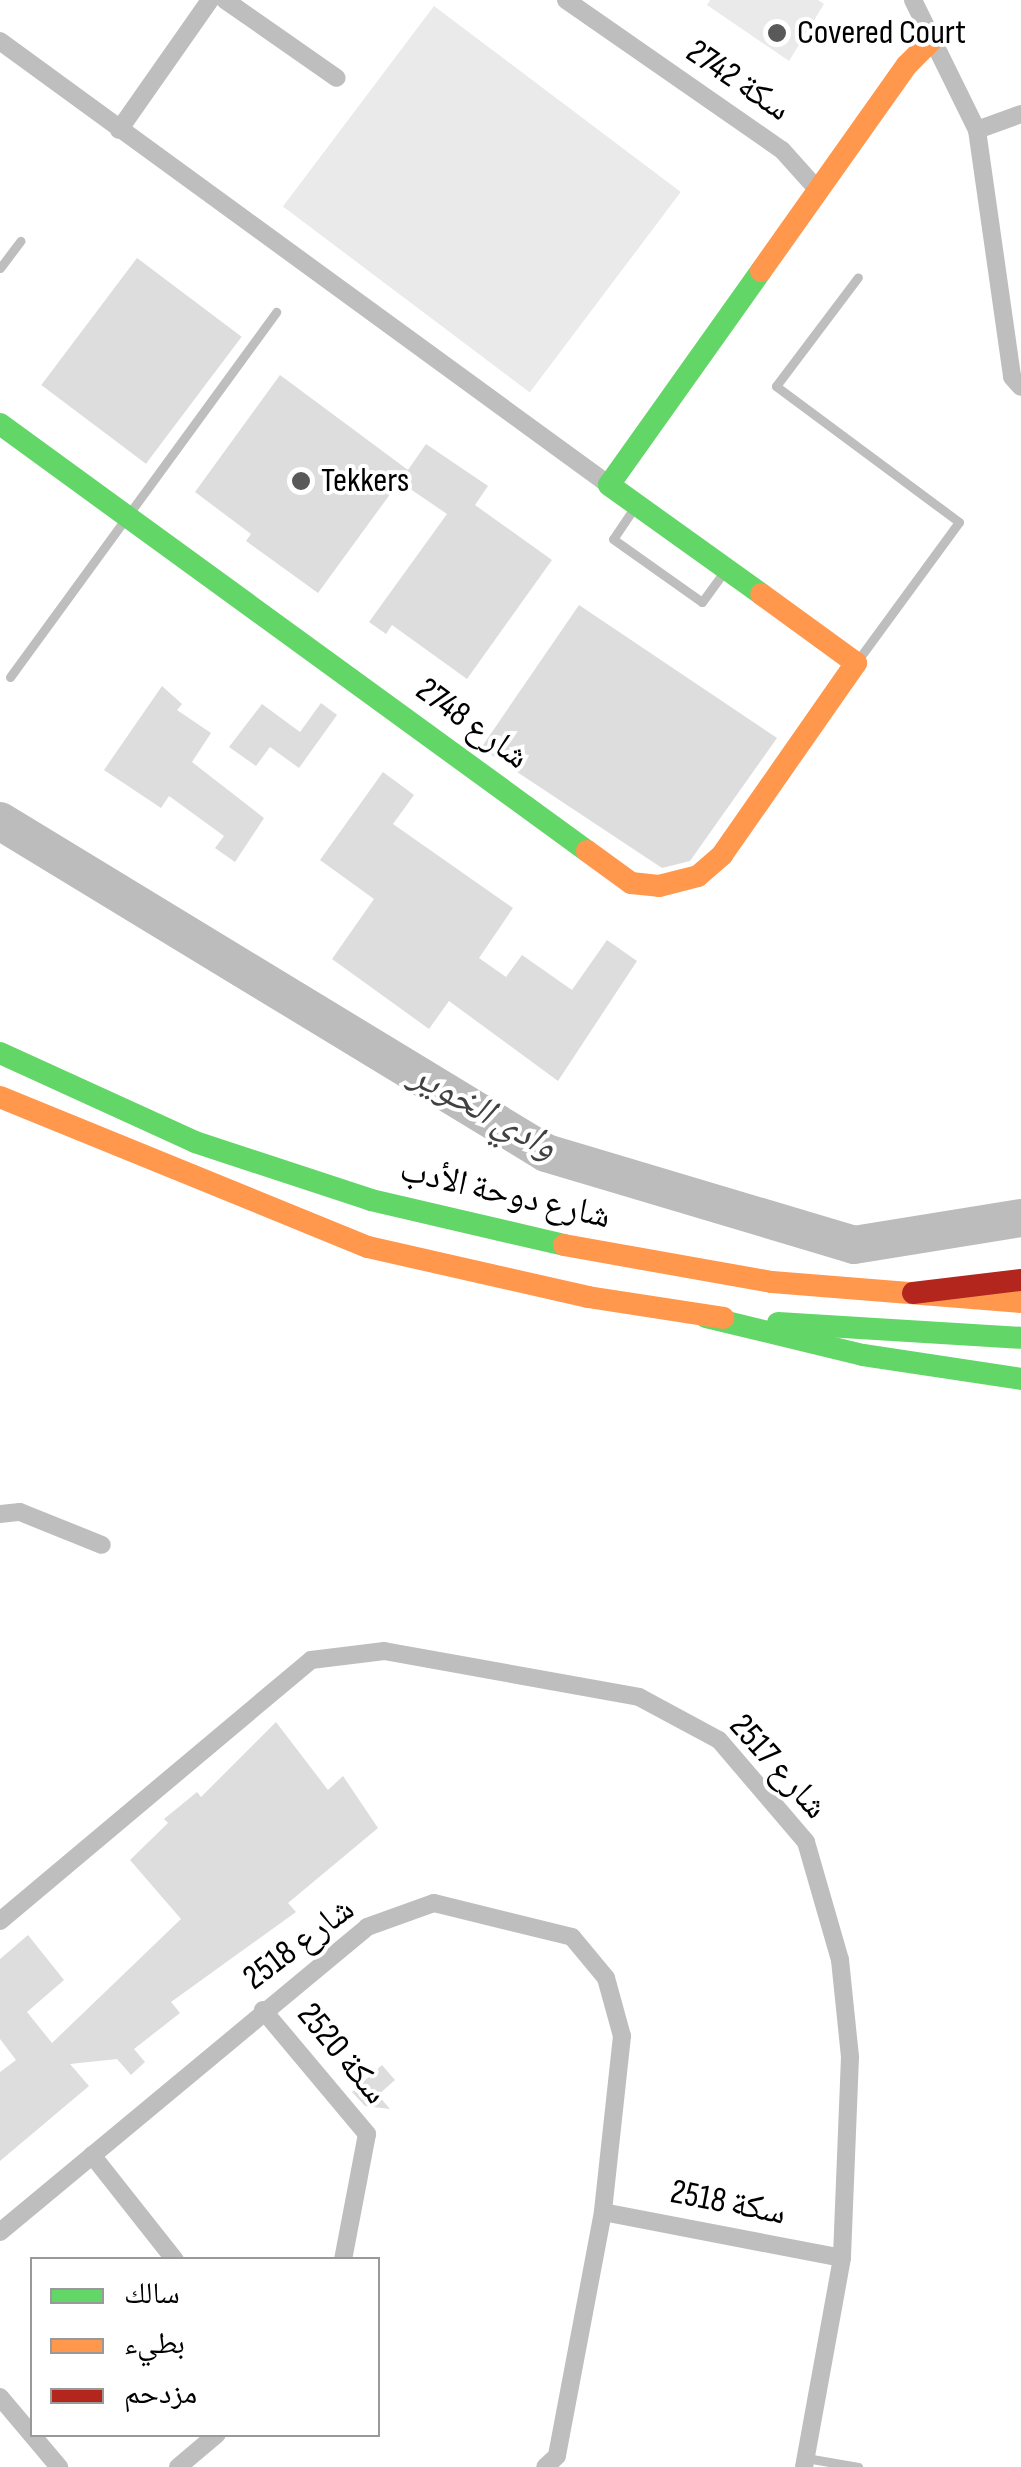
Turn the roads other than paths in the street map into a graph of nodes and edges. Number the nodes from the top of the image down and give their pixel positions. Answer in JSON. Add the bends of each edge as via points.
{"nodes":[{"id":1,"x":210,"y":0,"type":"edge"},
{"id":2,"x":225,"y":0,"type":"edge"},
{"id":3,"x":566,"y":0,"type":"edge"},
{"id":4,"x":916,"y":1,"type":"edge"},
{"id":5,"x":934,"y":39,"type":"junction"},
{"id":6,"x":0,"y":42,"type":"edge"},
{"id":7,"x":336,"y":78,"type":"dead end"},
{"id":8,"x":1021,"y":114,"type":"edge"},
{"id":9,"x":119,"y":130,"type":"junction"},
{"id":10,"x":977,"y":130,"type":"junction"},
{"id":11,"x":817,"y":189,"type":"junction"},
{"id":12,"x":20,"y":241,"type":"dead end"},
{"id":13,"x":0,"y":268,"type":"edge"},
{"id":14,"x":858,"y":276,"type":"dead end"},
{"id":15,"x":276,"y":312,"type":"dead end"},
{"id":16,"x":1016,"y":382,"type":"edge"},
{"id":17,"x":0,"y":424,"type":"edge"},
{"id":18,"x":609,"y":486,"type":"junction"},
{"id":19,"x":636,"y":506,"type":"junction"},
{"id":20,"x":130,"y":518,"type":"junction"},
{"id":21,"x":725,"y":570,"type":"junction"},
{"id":22,"x":856,"y":663,"type":"junction"},
{"id":23,"x":10,"y":678,"type":"dead end"},
{"id":24,"x":0,"y":1053,"type":"edge"},
{"id":25,"x":0,"y":1097,"type":"edge"},
{"id":26,"x":1021,"y":1280,"type":"edge"},
{"id":27,"x":913,"y":1293,"type":"junction"},
{"id":28,"x":1021,"y":1302,"type":"edge"},
{"id":29,"x":706,"y":1317,"type":"junction"},
{"id":30,"x":1021,"y":1338,"type":"edge"},
{"id":31,"x":1021,"y":1378,"type":"edge"},
{"id":32,"x":0,"y":1514,"type":"edge"},
{"id":33,"x":102,"y":1545,"type":"dead end"},
{"id":34,"x":0,"y":1921,"type":"edge"},
{"id":35,"x":263,"y":2010,"type":"junction"},
{"id":36,"x":92,"y":2155,"type":"junction"},
{"id":37,"x":602,"y":2212,"type":"junction"},
{"id":38,"x":0,"y":2232,"type":"edge"},
{"id":39,"x":173,"y":2257,"type":"edge"},
{"id":40,"x":344,"y":2257,"type":"edge"},
{"id":41,"x":842,"y":2258,"type":"junction"},
{"id":42,"x":0,"y":2398,"type":"edge"},
{"id":43,"x":30,"y":2433,"type":"edge"},
{"id":44,"x":33,"y":2437,"type":"edge"},
{"id":45,"x":213,"y":2437,"type":"edge"},
{"id":46,"x":805,"y":2462,"type":"edge"},
{"id":47,"x":59,"y":2467,"type":"edge"},
{"id":48,"x":178,"y":2467,"type":"edge"},
{"id":49,"x":545,"y":2467,"type":"edge"},
{"id":50,"x":858,"y":2467,"type":"edge"}],
"edges":[{"from":1,"to":9,"type":"street"},
{"from":2,"to":7,"type":"street"},
{"from":3,"to":11,"type":"street","name":"سكة 2742","via":[[782,150]]},
{"from":4,"to":5,"type":"street"},
{"from":5,"to":10,"type":"street"},
{"from":5,"to":11,"type":"main road","via":[[907,65]]},
{"from":6,"to":9,"type":"street"},
{"from":8,"to":10,"type":"street"},
{"from":9,"to":18,"type":"street"},
{"from":10,"to":16,"type":"street"},
{"from":11,"to":18,"type":"main road"},
{"from":12,"to":13,"type":"lane"},
{"from":14,"to":22,"type":"lane","via":[[776,386],[960,522]]},
{"from":15,"to":20,"type":"lane"},
{"from":17,"to":20,"type":"main road","name":"شارع 2748"},
{"from":18,"to":19,"type":"main road"},
{"from":19,"to":21,"type":"main road"},
{"from":19,"to":21,"type":"lane","via":[[613,538],[702,602]]},
{"from":20,"to":22,"type":"main road","name":"شارع 2748","via":[[631,883],[659,886],[698,876],[722,855]]},
{"from":20,"to":23,"type":"lane"},
{"from":21,"to":22,"type":"main road"},
{"from":24,"to":27,"type":"main road","name":"شارع دوحة الأدب","via":[[194,1142],[371,1200],[685,1267]]},
{"from":25,"to":29,"type":"main road","via":[[368,1248]]},
{"from":26,"to":27,"type":"main road"},
{"from":27,"to":28,"type":"main road","name":"شارع دوحة الأدب"},
{"from":29,"to":30,"type":"main road"},
{"from":29,"to":31,"type":"main road","via":[[863,1355]]},
{"from":32,"to":33,"type":"street","via":[[20,1512]]},
{"from":34,"to":41,"type":"street","name":"2517 شارع","via":[[311,1660],[384,1651],[640,1697],[720,1740],[806,1842],[840,1960],[850,2057]]},
{"from":35,"to":36,"type":"street","name":"2518 شارع"},
{"from":35,"to":37,"type":"street","name":"2518 شارع","via":[[366,1927],[434,1904],[572,1936],[606,1978],[622,2036]]},
{"from":35,"to":40,"type":"street","name":"سكة 2520","via":[[367,2134]]},
{"from":36,"to":38,"type":"street","name":"2518 شارع"},
{"from":36,"to":39,"type":"street"},
{"from":37,"to":41,"type":"street","name":"سكة 2518"},
{"from":37,"to":49,"type":"street","name":"2518 شارع","via":[[558,2456]]},
{"from":41,"to":46,"type":"street","name":"2517 شارع"},
{"from":42,"to":43,"type":"street"},
{"from":44,"to":47,"type":"street"},
{"from":45,"to":48,"type":"street"},
{"from":46,"to":50,"type":"lane"}]}
